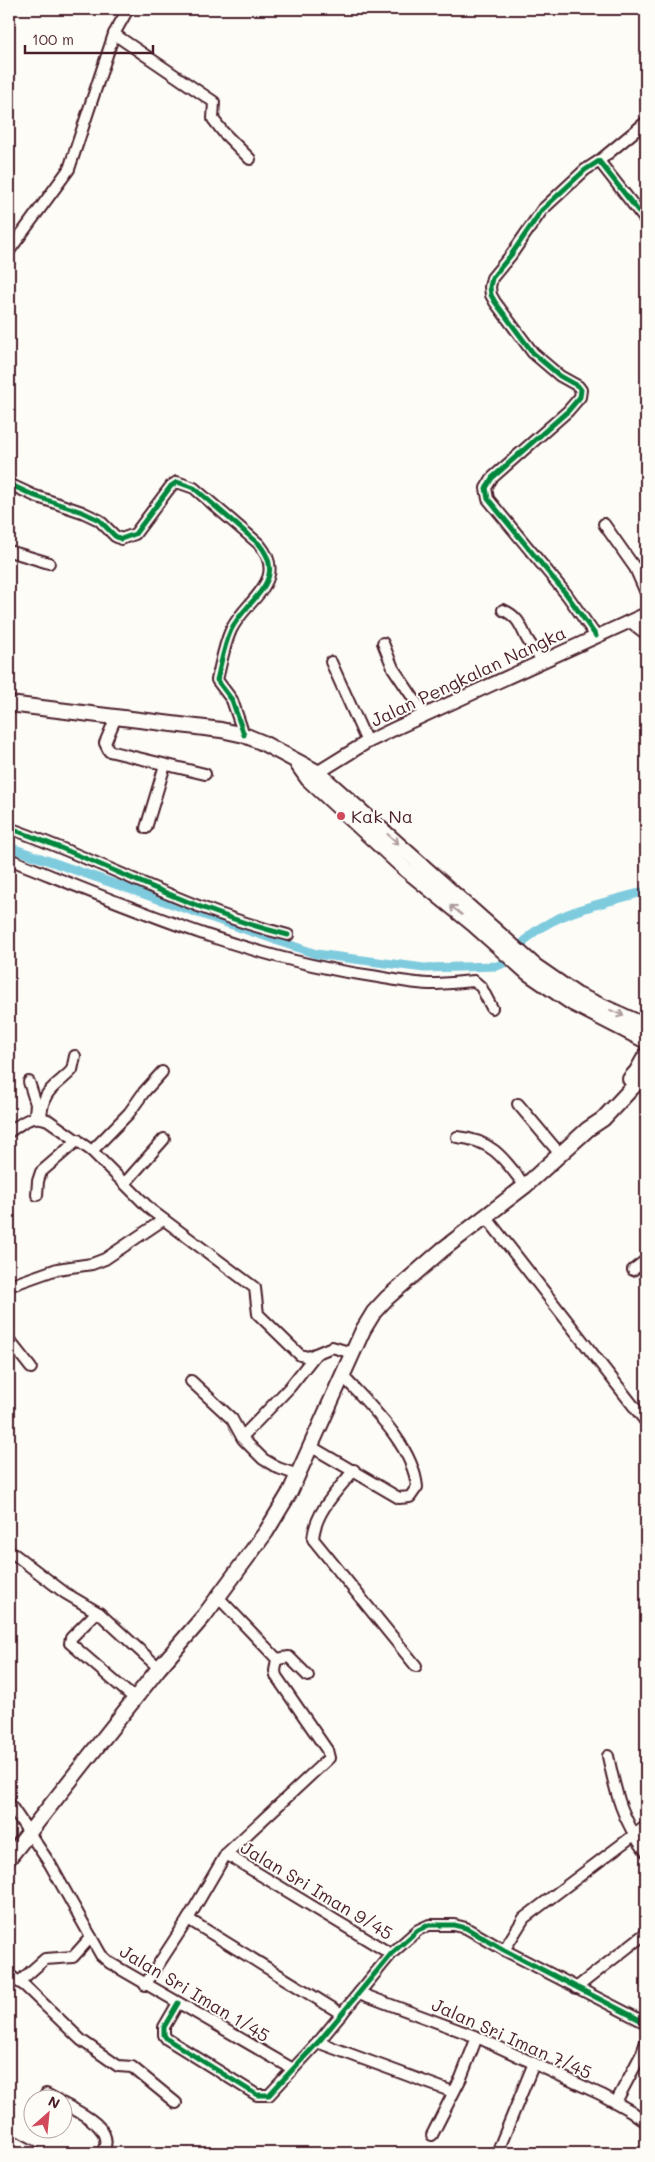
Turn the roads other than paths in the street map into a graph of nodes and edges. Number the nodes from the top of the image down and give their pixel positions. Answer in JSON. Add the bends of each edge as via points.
{"nodes":[{"id":1,"x":128,"y":9,"type":"edge"},
{"id":2,"x":114,"y":34,"type":"junction"},
{"id":3,"x":646,"y":122,"type":"edge"},
{"id":4,"x":250,"y":159,"type":"dead end"},
{"id":5,"x":599,"y":161,"type":"junction"},
{"id":6,"x":646,"y":204,"type":"edge"},
{"id":7,"x":638,"y":211,"type":"junction"},
{"id":8,"x":646,"y":220,"type":"edge"},
{"id":9,"x":9,"y":251,"type":"edge"},
{"id":10,"x":9,"y":484,"type":"edge"},
{"id":11,"x":604,"y":524,"type":"dead end"},
{"id":12,"x":9,"y":551,"type":"edge"},
{"id":13,"x":49,"y":563,"type":"dead end"},
{"id":14,"x":646,"y":593,"type":"edge"},
{"id":15,"x":503,"y":610,"type":"dead end"},
{"id":16,"x":646,"y":614,"type":"edge"},
{"id":17,"x":630,"y":621,"type":"junction"},
{"id":18,"x":646,"y":634,"type":"edge"},
{"id":19,"x":596,"y":636,"type":"junction"},
{"id":20,"x":383,"y":643,"type":"dead end"},
{"id":21,"x":542,"y":661,"type":"junction"},
{"id":22,"x":331,"y":662,"type":"dead end"},
{"id":23,"x":9,"y":704,"type":"edge"},
{"id":24,"x":424,"y":714,"type":"junction"},
{"id":25,"x":116,"y":717,"type":"junction"},
{"id":26,"x":244,"y":735,"type":"junction"},
{"id":27,"x":367,"y":742,"type":"junction"},
{"id":28,"x":165,"y":765,"type":"junction"},
{"id":29,"x":205,"y":774,"type":"dead end"},
{"id":30,"x":313,"y":775,"type":"junction"},
{"id":31,"x":9,"y":828,"type":"edge"},
{"id":32,"x":146,"y":828,"type":"dead end"},
{"id":33,"x":9,"y":859,"type":"edge"},
{"id":34,"x":288,"y":935,"type":"dead end"},
{"id":35,"x":528,"y":968,"type":"junction"},
{"id":36,"x":492,"y":1008,"type":"dead end"},
{"id":37,"x":646,"y":1026,"type":"edge"},
{"id":38,"x":646,"y":1041,"type":"edge"},
{"id":39,"x":646,"y":1055,"type":"edge"},
{"id":40,"x":74,"y":1056,"type":"dead end"},
{"id":41,"x":162,"y":1072,"type":"dead end"},
{"id":42,"x":646,"y":1073,"type":"edge"},
{"id":43,"x":29,"y":1082,"type":"dead end"},
{"id":44,"x":518,"y":1104,"type":"dead end"},
{"id":45,"x":38,"y":1117,"type":"junction"},
{"id":46,"x":588,"y":1129,"type":"junction"},
{"id":47,"x":9,"y":1132,"type":"edge"},
{"id":48,"x":457,"y":1137,"type":"dead end"},
{"id":49,"x":164,"y":1139,"type":"dead end"},
{"id":50,"x":78,"y":1140,"type":"junction"},
{"id":51,"x":92,"y":1151,"type":"junction"},
{"id":52,"x":560,"y":1154,"type":"junction"},
{"id":53,"x":125,"y":1183,"type":"junction"},
{"id":54,"x":525,"y":1186,"type":"junction"},
{"id":55,"x":37,"y":1195,"type":"dead end"},
{"id":56,"x":486,"y":1217,"type":"junction"},
{"id":57,"x":164,"y":1220,"type":"junction"},
{"id":58,"x":646,"y":1260,"type":"edge"},
{"id":59,"x":633,"y":1270,"type":"dead end"},
{"id":60,"x":9,"y":1286,"type":"edge"},
{"id":61,"x":9,"y":1340,"type":"edge"},
{"id":62,"x":317,"y":1353,"type":"junction"},
{"id":63,"x":352,"y":1354,"type":"junction"},
{"id":64,"x":31,"y":1368,"type":"dead end"},
{"id":65,"x":342,"y":1375,"type":"junction"},
{"id":66,"x":191,"y":1381,"type":"dead end"},
{"id":67,"x":646,"y":1422,"type":"edge"},
{"id":68,"x":242,"y":1437,"type":"junction"},
{"id":69,"x":310,"y":1446,"type":"junction"},
{"id":70,"x":354,"y":1470,"type":"junction"},
{"id":71,"x":298,"y":1475,"type":"junction"},
{"id":72,"x":10,"y":1550,"type":"edge"},
{"id":73,"x":218,"y":1597,"type":"junction"},
{"id":74,"x":99,"y":1613,"type":"junction"},
{"id":75,"x":276,"y":1659,"type":"junction"},
{"id":76,"x":416,"y":1666,"type":"dead end"},
{"id":77,"x":159,"y":1668,"type":"junction"},
{"id":78,"x":308,"y":1676,"type":"dead end"},
{"id":79,"x":135,"y":1699,"type":"junction"},
{"id":80,"x":608,"y":1756,"type":"dead end"},
{"id":81,"x":9,"y":1803,"type":"edge"},
{"id":82,"x":646,"y":1826,"type":"edge"},
{"id":83,"x":29,"y":1832,"type":"junction"},
{"id":84,"x":634,"y":1836,"type":"junction"},
{"id":85,"x":646,"y":1852,"type":"edge"},
{"id":86,"x":226,"y":1854,"type":"junction"},
{"id":87,"x":9,"y":1858,"type":"edge"},
{"id":88,"x":188,"y":1919,"type":"junction"},
{"id":89,"x":646,"y":1933,"type":"edge"},
{"id":90,"x":90,"y":1937,"type":"junction"},
{"id":91,"x":504,"y":1950,"type":"junction"},
{"id":92,"x":391,"y":1954,"type":"junction"},
{"id":93,"x":9,"y":1975,"type":"edge"},
{"id":94,"x":19,"y":1982,"type":"junction"},
{"id":95,"x":145,"y":1985,"type":"junction"},
{"id":96,"x":576,"y":1988,"type":"junction"},
{"id":97,"x":359,"y":1993,"type":"junction"},
{"id":98,"x":178,"y":2004,"type":"junction"},
{"id":99,"x":342,"y":2014,"type":"junction"},
{"id":100,"x":646,"y":2023,"type":"edge"},
{"id":101,"x":478,"y":2036,"type":"junction"},
{"id":102,"x":317,"y":2042,"type":"junction"},
{"id":103,"x":646,"y":2042,"type":"edge"},
{"id":104,"x":534,"y":2064,"type":"junction"},
{"id":105,"x":293,"y":2069,"type":"junction"},
{"id":106,"x":453,"y":2092,"type":"junction"},
{"id":107,"x":616,"y":2102,"type":"junction"},
{"id":108,"x":176,"y":2103,"type":"dead end"},
{"id":109,"x":72,"y":2108,"type":"edge"},
{"id":110,"x":646,"y":2122,"type":"edge"},
{"id":111,"x":432,"y":2135,"type":"dead end"},
{"id":112,"x":9,"y":2139,"type":"edge"},
{"id":113,"x":35,"y":2153,"type":"edge"},
{"id":114,"x":102,"y":2153,"type":"edge"},
{"id":115,"x":497,"y":2153,"type":"edge"}],
"edges":[{"from":1,"to":2,"type":"street"},
{"from":2,"to":4,"type":"street","via":[[214,102],[213,119]]},
{"from":2,"to":9,"type":"street","via":[[69,169]]},
{"from":3,"to":5,"type":"street"},
{"from":5,"to":7,"type":"street"},
{"from":5,"to":19,"type":"street","via":[[542,210],[492,278],[491,295],[495,302],[533,353],[560,376],[578,386],[580,397],[492,478],[486,488],[488,498]]},
{"from":6,"to":7,"type":"street"},
{"from":7,"to":8,"type":"street"},
{"from":10,"to":26,"type":"street","via":[[99,520],[121,539],[135,534],[177,482],[194,488],[259,544],[268,554],[270,563],[267,581],[231,630],[218,680],[232,700]]},
{"from":11,"to":14,"type":"street","via":[[635,568]]},
{"from":12,"to":13,"type":"street"},
{"from":15,"to":21,"type":"street","via":[[513,614],[521,624],[526,638]]},
{"from":16,"to":17,"type":"street","name":"Jalan Pengkalan Nangka"},
{"from":17,"to":18,"type":"street"},
{"from":17,"to":19,"type":"street","name":"Jalan Pengkalan Nangka"},
{"from":19,"to":21,"type":"street","name":"Jalan Pengkalan Nangka"},
{"from":20,"to":24,"type":"street","via":[[393,668]]},
{"from":21,"to":24,"type":"street","name":"Jalan Pengkalan Nangka"},
{"from":22,"to":27,"type":"street"},
{"from":23,"to":25,"type":"main road"},
{"from":24,"to":27,"type":"street","name":"Jalan Pengkalan Nangka"},
{"from":25,"to":26,"type":"main road"},
{"from":25,"to":28,"type":"street","via":[[105,743],[106,749]]},
{"from":26,"to":30,"type":"main road","via":[[296,762]]},
{"from":27,"to":30,"type":"street","name":"Jalan Pengkalan Nangka"},
{"from":28,"to":29,"type":"street"},
{"from":28,"to":32,"type":"street"},
{"from":30,"to":35,"type":"main road","via":[[404,868],[498,940]]},
{"from":31,"to":34,"type":"street","via":[[154,889]]},
{"from":33,"to":36,"type":"street","via":[[206,935],[276,957],[326,969],[430,984],[474,982],[481,987]]},
{"from":35,"to":37,"type":"main road","one_way":true,"via":[[577,995]]},
{"from":35,"to":38,"type":"main road","via":[[572,1003]]},
{"from":39,"to":46,"type":"main road","via":[[638,1071],[597,1114]]},
{"from":40,"to":45,"type":"street","via":[[72,1070],[49,1091]]},
{"from":41,"to":51,"type":"street"},
{"from":42,"to":46,"type":"main road","via":[[603,1119]]},
{"from":43,"to":45,"type":"street"},
{"from":44,"to":52,"type":"street"},
{"from":45,"to":47,"type":"street"},
{"from":45,"to":50,"type":"street"},
{"from":46,"to":52,"type":"main road"},
{"from":48,"to":54,"type":"street","via":[[483,1142],[502,1156]]},
{"from":49,"to":53,"type":"street"},
{"from":50,"to":51,"type":"street"},
{"from":50,"to":55,"type":"street","via":[[41,1172]]},
{"from":51,"to":53,"type":"street"},
{"from":52,"to":54,"type":"main road"},
{"from":53,"to":57,"type":"street"},
{"from":54,"to":56,"type":"main road"},
{"from":56,"to":63,"type":"main road","via":[[387,1298],[374,1312]]},
{"from":56,"to":67,"type":"street"},
{"from":57,"to":60,"type":"street","via":[[105,1259],[57,1269]]},
{"from":57,"to":62,"type":"street","via":[[255,1288],[258,1314],[300,1355],[308,1357]]},
{"from":58,"to":59,"type":"street"},
{"from":61,"to":64,"type":"street"},
{"from":62,"to":63,"type":"street","via":[[332,1347]]},
{"from":62,"to":68,"type":"street","via":[[290,1387]]},
{"from":63,"to":65,"type":"main road"},
{"from":65,"to":69,"type":"main road"},
{"from":65,"to":70,"type":"street","via":[[382,1420],[411,1461],[417,1486],[410,1497],[399,1498]]},
{"from":66,"to":68,"type":"street","via":[[232,1419]]},
{"from":68,"to":71,"type":"street","via":[[263,1459]]},
{"from":69,"to":70,"type":"street"},
{"from":69,"to":71,"type":"main road"},
{"from":70,"to":76,"type":"street","via":[[321,1513],[313,1539]]},
{"from":71,"to":73,"type":"main road","via":[[266,1532]]},
{"from":72,"to":74,"type":"street","via":[[65,1593]]},
{"from":73,"to":75,"type":"street"},
{"from":73,"to":77,"type":"main road"},
{"from":74,"to":77,"type":"street"},
{"from":74,"to":79,"type":"street","via":[[71,1638],[70,1644]]},
{"from":75,"to":78,"type":"street","via":[[289,1656]]},
{"from":75,"to":86,"type":"street","via":[[276,1676],[327,1750],[329,1758]]},
{"from":77,"to":79,"type":"main road"},
{"from":79,"to":83,"type":"main road"},
{"from":80,"to":84,"type":"street","via":[[618,1803]]},
{"from":81,"to":83,"type":"street","name":"Jalan Sri Iman 1/45"},
{"from":82,"to":84,"type":"street"},
{"from":83,"to":87,"type":"main road"},
{"from":83,"to":90,"type":"street","name":"Jalan Sri Iman 1/45"},
{"from":84,"to":85,"type":"street"},
{"from":84,"to":91,"type":"street","via":[[524,1918]]},
{"from":86,"to":88,"type":"street"},
{"from":86,"to":92,"type":"street","name":"Jalan Sri Iman 9/45"},
{"from":88,"to":95,"type":"street"},
{"from":88,"to":99,"type":"street"},
{"from":89,"to":96,"type":"street"},
{"from":90,"to":94,"type":"street","via":[[73,1956],[45,1959]]},
{"from":90,"to":95,"type":"street","name":"Jalan Sri Iman 1/45","via":[[110,1963]]},
{"from":91,"to":92,"type":"street","via":[[466,1928],[441,1924],[418,1930]]},
{"from":91,"to":96,"type":"street"},
{"from":92,"to":97,"type":"street"},
{"from":93,"to":94,"type":"street"},
{"from":94,"to":108,"type":"street","via":[[81,2040],[118,2066],[132,2067]]},
{"from":95,"to":98,"type":"street","name":"Jalan Sri Iman 1/45"},
{"from":96,"to":100,"type":"street"},
{"from":97,"to":99,"type":"street"},
{"from":97,"to":101,"type":"street","name":"Jalan Sri Iman 7/45"},
{"from":98,"to":105,"type":"street","name":"Jalan Sri Iman 1/45"},
{"from":98,"to":105,"type":"street","via":[[164,2027],[167,2039],[257,2095],[269,2095]]},
{"from":99,"to":102,"type":"street"},
{"from":101,"to":104,"type":"street","name":"Jalan Sri Iman 7/45"},
{"from":101,"to":106,"type":"street"},
{"from":102,"to":105,"type":"street"},
{"from":102,"to":106,"type":"street"},
{"from":103,"to":107,"type":"street"},
{"from":104,"to":107,"type":"street","name":"Jalan Sri Iman 7/45"},
{"from":104,"to":115,"type":"street"},
{"from":106,"to":111,"type":"street"},
{"from":107,"to":110,"type":"street","name":"Jalan Sri Iman 7/45"},
{"from":109,"to":114,"type":"street","via":[[102,2129],[106,2146]]},
{"from":112,"to":113,"type":"street"}]}
